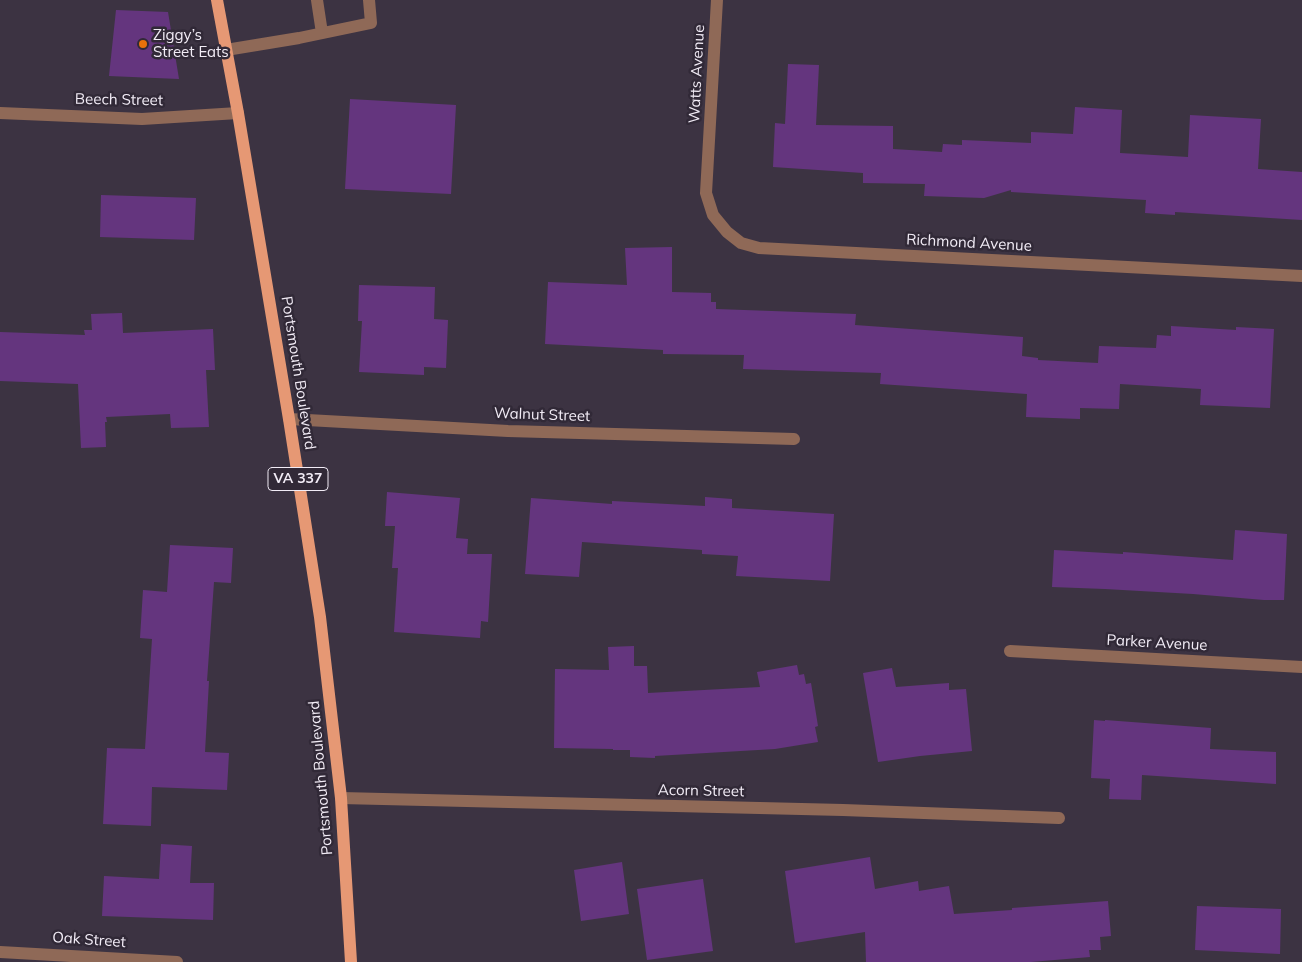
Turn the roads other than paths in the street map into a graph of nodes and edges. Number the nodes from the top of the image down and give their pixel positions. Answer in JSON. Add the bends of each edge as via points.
{"nodes":[{"id":1,"x":217,"y":0,"type":"edge"},
{"id":2,"x":317,"y":0,"type":"edge"},
{"id":3,"x":369,"y":0,"type":"edge"},
{"id":4,"x":717,"y":0,"type":"edge"},
{"id":5,"x":322,"y":33,"type":"junction"},
{"id":6,"x":226,"y":50,"type":"junction"},
{"id":7,"x":0,"y":113,"type":"edge"},
{"id":8,"x":238,"y":113,"type":"junction"},
{"id":9,"x":709,"y":150,"type":"joint"},
{"id":10,"x":1302,"y":276,"type":"edge"},
{"id":11,"x":289,"y":419,"type":"junction"},
{"id":12,"x":794,"y":439,"type":"dead end"},
{"id":13,"x":1010,"y":651,"type":"dead end"},
{"id":14,"x":1302,"y":668,"type":"edge"},
{"id":15,"x":341,"y":798,"type":"junction"},
{"id":16,"x":1059,"y":818,"type":"dead end"},
{"id":17,"x":0,"y":952,"type":"edge"},
{"id":18,"x":177,"y":962,"type":"edge"},
{"id":19,"x":350,"y":962,"type":"edge"}],
"edges":[{"from":1,"to":6,"type":"main road","name":"Portsmouth Boulevard","number":"VA 337"},
{"from":2,"to":5,"type":"street"},
{"from":3,"to":5,"type":"street","via":[[371,23]]},
{"from":4,"to":9,"type":"street","name":"Watts Avenue"},
{"from":5,"to":6,"type":"street"},
{"from":6,"to":8,"type":"main road","name":"Portsmouth Boulevard","number":"VA 337"},
{"from":7,"to":8,"type":"street","name":"Beech Street","via":[[142,119]]},
{"from":8,"to":11,"type":"main road","name":"Portsmouth Boulevard","number":"VA 337"},
{"from":9,"to":10,"type":"street","name":"Richmond Avenue","via":[[706,193],[713,214],[741,243],[759,248]]},
{"from":11,"to":12,"type":"street","name":"Walnut Street","via":[[508,431]]},
{"from":11,"to":15,"type":"main road","name":"Portsmouth Boulevard","number":"VA 337","via":[[320,617]]},
{"from":13,"to":14,"type":"street","name":"Parker Avenue"},
{"from":15,"to":16,"type":"street","name":"Acorn Street"},
{"from":15,"to":19,"type":"main road","name":"Portsmouth Boulevard","number":"VA 337"},
{"from":17,"to":18,"type":"street","name":"Oak Street"}]}
